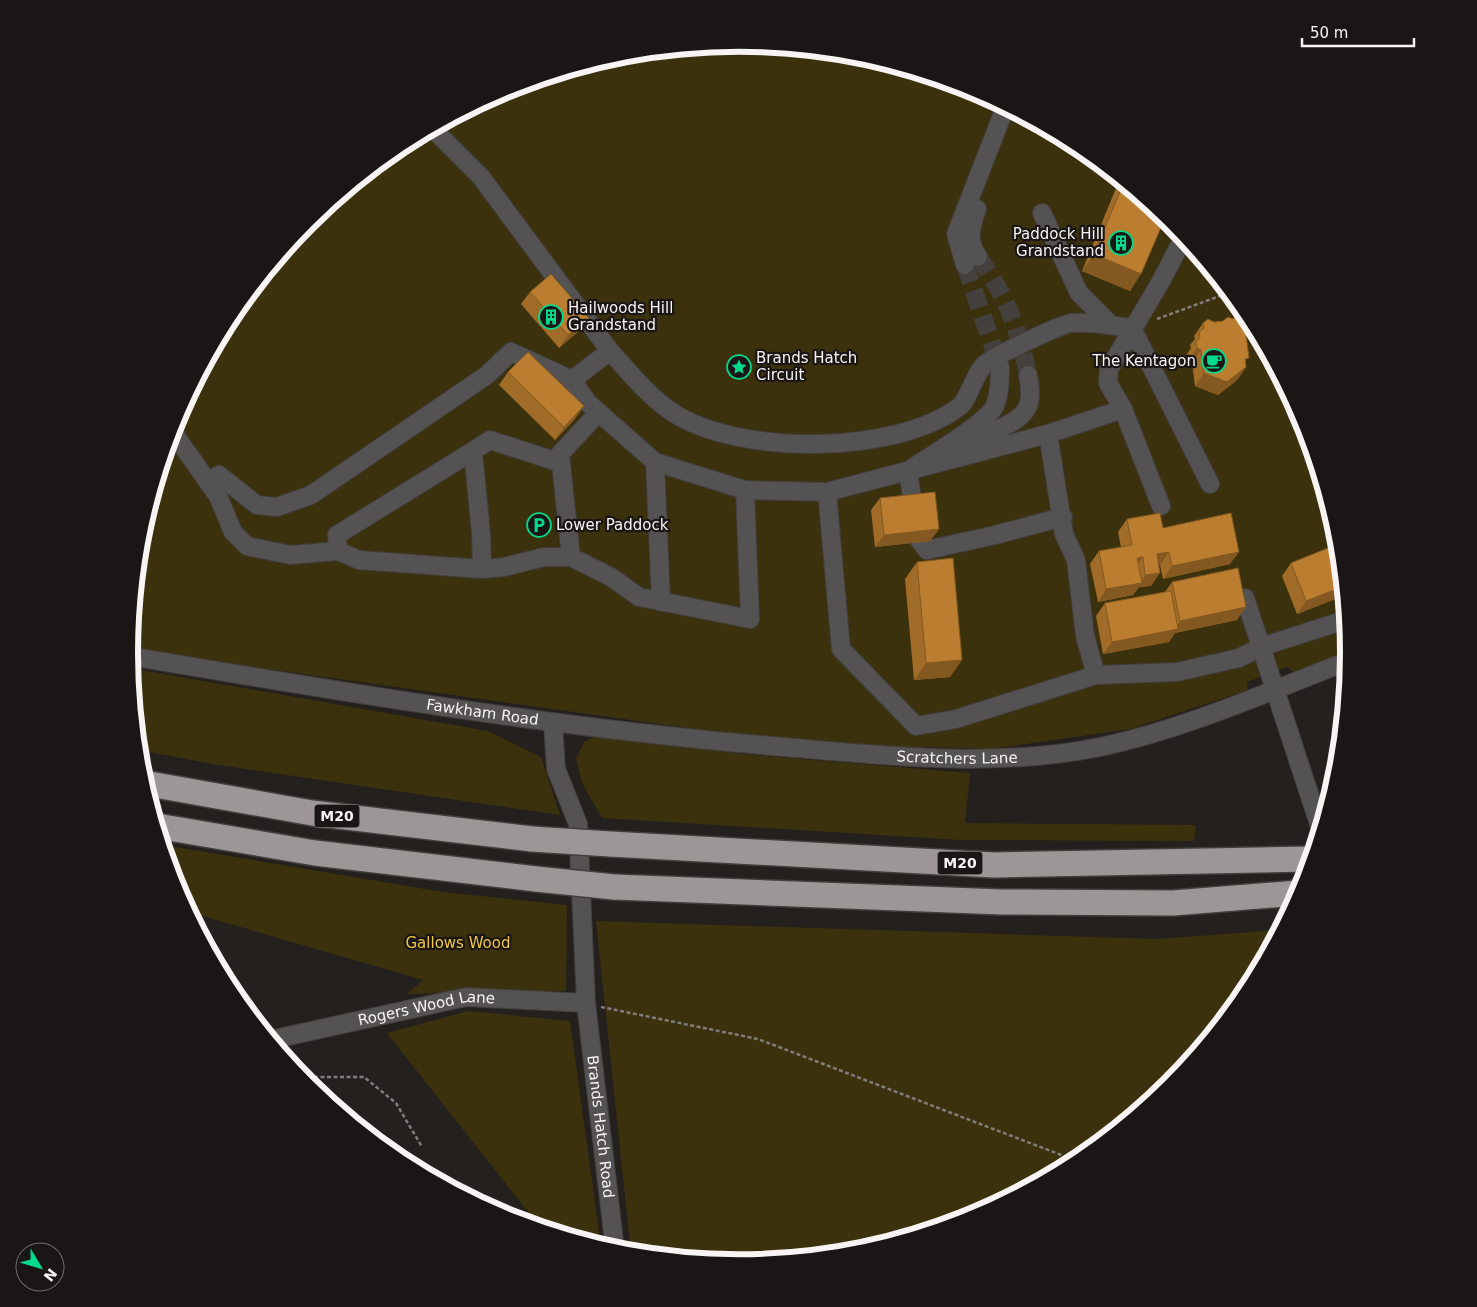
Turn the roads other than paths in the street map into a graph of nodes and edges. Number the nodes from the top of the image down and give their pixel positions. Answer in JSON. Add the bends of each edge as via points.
{"nodes":[{"id":1,"x":1003,"y":113,"type":"edge"},
{"id":2,"x":1012,"y":118,"type":"edge"},
{"id":3,"x":437,"y":133,"type":"edge"},
{"id":4,"x":1042,"y":213,"type":"dead end"},
{"id":5,"x":1179,"y":246,"type":"edge"},
{"id":6,"x":1111,"y":326,"type":"junction"},
{"id":7,"x":1132,"y":328,"type":"junction"},
{"id":8,"x":610,"y":351,"type":"junction"},
{"id":9,"x":1000,"y":367,"type":"tunnel mouth"},
{"id":10,"x":1028,"y":375,"type":"tunnel mouth"},
{"id":11,"x":572,"y":380,"type":"junction"},
{"id":12,"x":1123,"y":409,"type":"junction"},
{"id":13,"x":598,"y":413,"type":"junction"},
{"id":14,"x":1048,"y":434,"type":"junction"},
{"id":15,"x":177,"y":439,"type":"edge"},
{"id":16,"x":946,"y":445,"type":"junction"},
{"id":17,"x":473,"y":450,"type":"junction"},
{"id":18,"x":655,"y":462,"type":"junction"},
{"id":19,"x":561,"y":463,"type":"junction"},
{"id":20,"x":908,"y":470,"type":"junction"},
{"id":21,"x":208,"y":482,"type":"junction"},
{"id":22,"x":1210,"y":484,"type":"dead end"},
{"id":23,"x":745,"y":490,"type":"junction"},
{"id":24,"x":827,"y":492,"type":"junction"},
{"id":25,"x":1161,"y":506,"type":"dead end"},
{"id":26,"x":1063,"y":517,"type":"junction"},
{"id":27,"x":338,"y":551,"type":"junction"},
{"id":28,"x":571,"y":558,"type":"junction"},
{"id":29,"x":482,"y":569,"type":"junction"},
{"id":30,"x":1245,"y":598,"type":"edge"},
{"id":31,"x":661,"y":602,"type":"junction"},
{"id":32,"x":1338,"y":622,"type":"edge"},
{"id":33,"x":1261,"y":646,"type":"junction"},
{"id":34,"x":138,"y":658,"type":"edge"},
{"id":35,"x":1339,"y":664,"type":"edge"},
{"id":36,"x":1096,"y":675,"type":"junction"},
{"id":37,"x":1276,"y":688,"type":"junction"},
{"id":38,"x":553,"y":723,"type":"junction"},
{"id":39,"x":152,"y":784,"type":"edge"},
{"id":40,"x":1317,"y":817,"type":"edge"},
{"id":41,"x":163,"y":827,"type":"edge"},
{"id":42,"x":1303,"y":859,"type":"edge"},
{"id":43,"x":1289,"y":894,"type":"edge"},
{"id":44,"x":586,"y":1004,"type":"junction"},
{"id":45,"x":278,"y":1038,"type":"edge"},
{"id":46,"x":614,"y":1241,"type":"edge"}],
"edges":[{"from":1,"to":2,"type":"street","via":[[956,234],[972,261],[970,228]]},
{"from":3,"to":8,"type":"street","via":[[481,177]]},
{"from":4,"to":6,"type":"street","via":[[1079,293]]},
{"from":5,"to":7,"type":"street"},
{"from":6,"to":7,"type":"street"},
{"from":6,"to":8,"type":"street","via":[[1071,323],[984,364],[961,406],[929,423],[888,437],[818,444],[765,442],[707,429],[672,412],[641,386]]},
{"from":7,"to":12,"type":"street","via":[[1108,374],[1108,383]]},
{"from":7,"to":22,"type":"street"},
{"from":8,"to":11,"type":"street"},
{"from":9,"to":16,"type":"street","via":[[1000,386],[993,408]]},
{"from":10,"to":16,"type":"street","via":[[1028,405],[1014,421],[985,434]]},
{"from":11,"to":13,"type":"street"},
{"from":11,"to":21,"type":"street","via":[[511,352],[487,375],[311,495],[277,507],[258,505],[219,475]]},
{"from":12,"to":14,"type":"street"},
{"from":12,"to":25,"type":"street"},
{"from":13,"to":18,"type":"street"},
{"from":13,"to":19,"type":"street","via":[[560,454]]},
{"from":14,"to":20,"type":"street"},
{"from":14,"to":26,"type":"street"},
{"from":15,"to":21,"type":"street"},
{"from":16,"to":20,"type":"street"},
{"from":17,"to":19,"type":"street","via":[[490,440]]},
{"from":17,"to":27,"type":"street","via":[[337,534]]},
{"from":17,"to":29,"type":"street"},
{"from":18,"to":23,"type":"street"},
{"from":18,"to":31,"type":"street"},
{"from":19,"to":28,"type":"street"},
{"from":20,"to":24,"type":"street"},
{"from":20,"to":26,"type":"street","via":[[918,538],[927,550]]},
{"from":21,"to":27,"type":"street","via":[[234,532],[247,546],[290,555]]},
{"from":23,"to":24,"type":"street"},
{"from":23,"to":31,"type":"street","via":[[750,619]]},
{"from":24,"to":36,"type":"street","via":[[841,649],[916,726],[956,719]]},
{"from":26,"to":36,"type":"street","via":[[1064,534],[1076,560],[1085,636]]},
{"from":27,"to":29,"type":"street","via":[[359,560]]},
{"from":28,"to":29,"type":"street","via":[[544,557]]},
{"from":28,"to":31,"type":"street","via":[[611,576],[640,597]]},
{"from":30,"to":33,"type":"street"},
{"from":32,"to":33,"type":"street"},
{"from":33,"to":36,"type":"street","via":[[1239,658],[1177,672]]},
{"from":33,"to":37,"type":"street"},
{"from":34,"to":38,"type":"street","name":"Fawkham Road","via":[[365,696]]},
{"from":35,"to":37,"type":"street","name":"Scratchers Lane"},
{"from":37,"to":38,"type":"street","name":"Scratchers Lane","via":[[1179,725],[1100,747],[1008,760],[844,752],[697,740]]},
{"from":37,"to":40,"type":"street"},
{"from":38,"to":44,"type":"street","name":"Fawkham Road","via":[[556,769],[578,824]]},
{"from":39,"to":42,"type":"highway","number":"M20","bridge":true,"via":[[312,813],[532,839],[994,865]]},
{"from":41,"to":43,"type":"highway","bridge":true,"via":[[315,853],[614,887],[1002,902],[1173,903]]},
{"from":44,"to":45,"type":"street","name":"Rogers Wood Lane","via":[[466,997]]},
{"from":44,"to":46,"type":"street","name":"Brands Hatch Road"}]}
